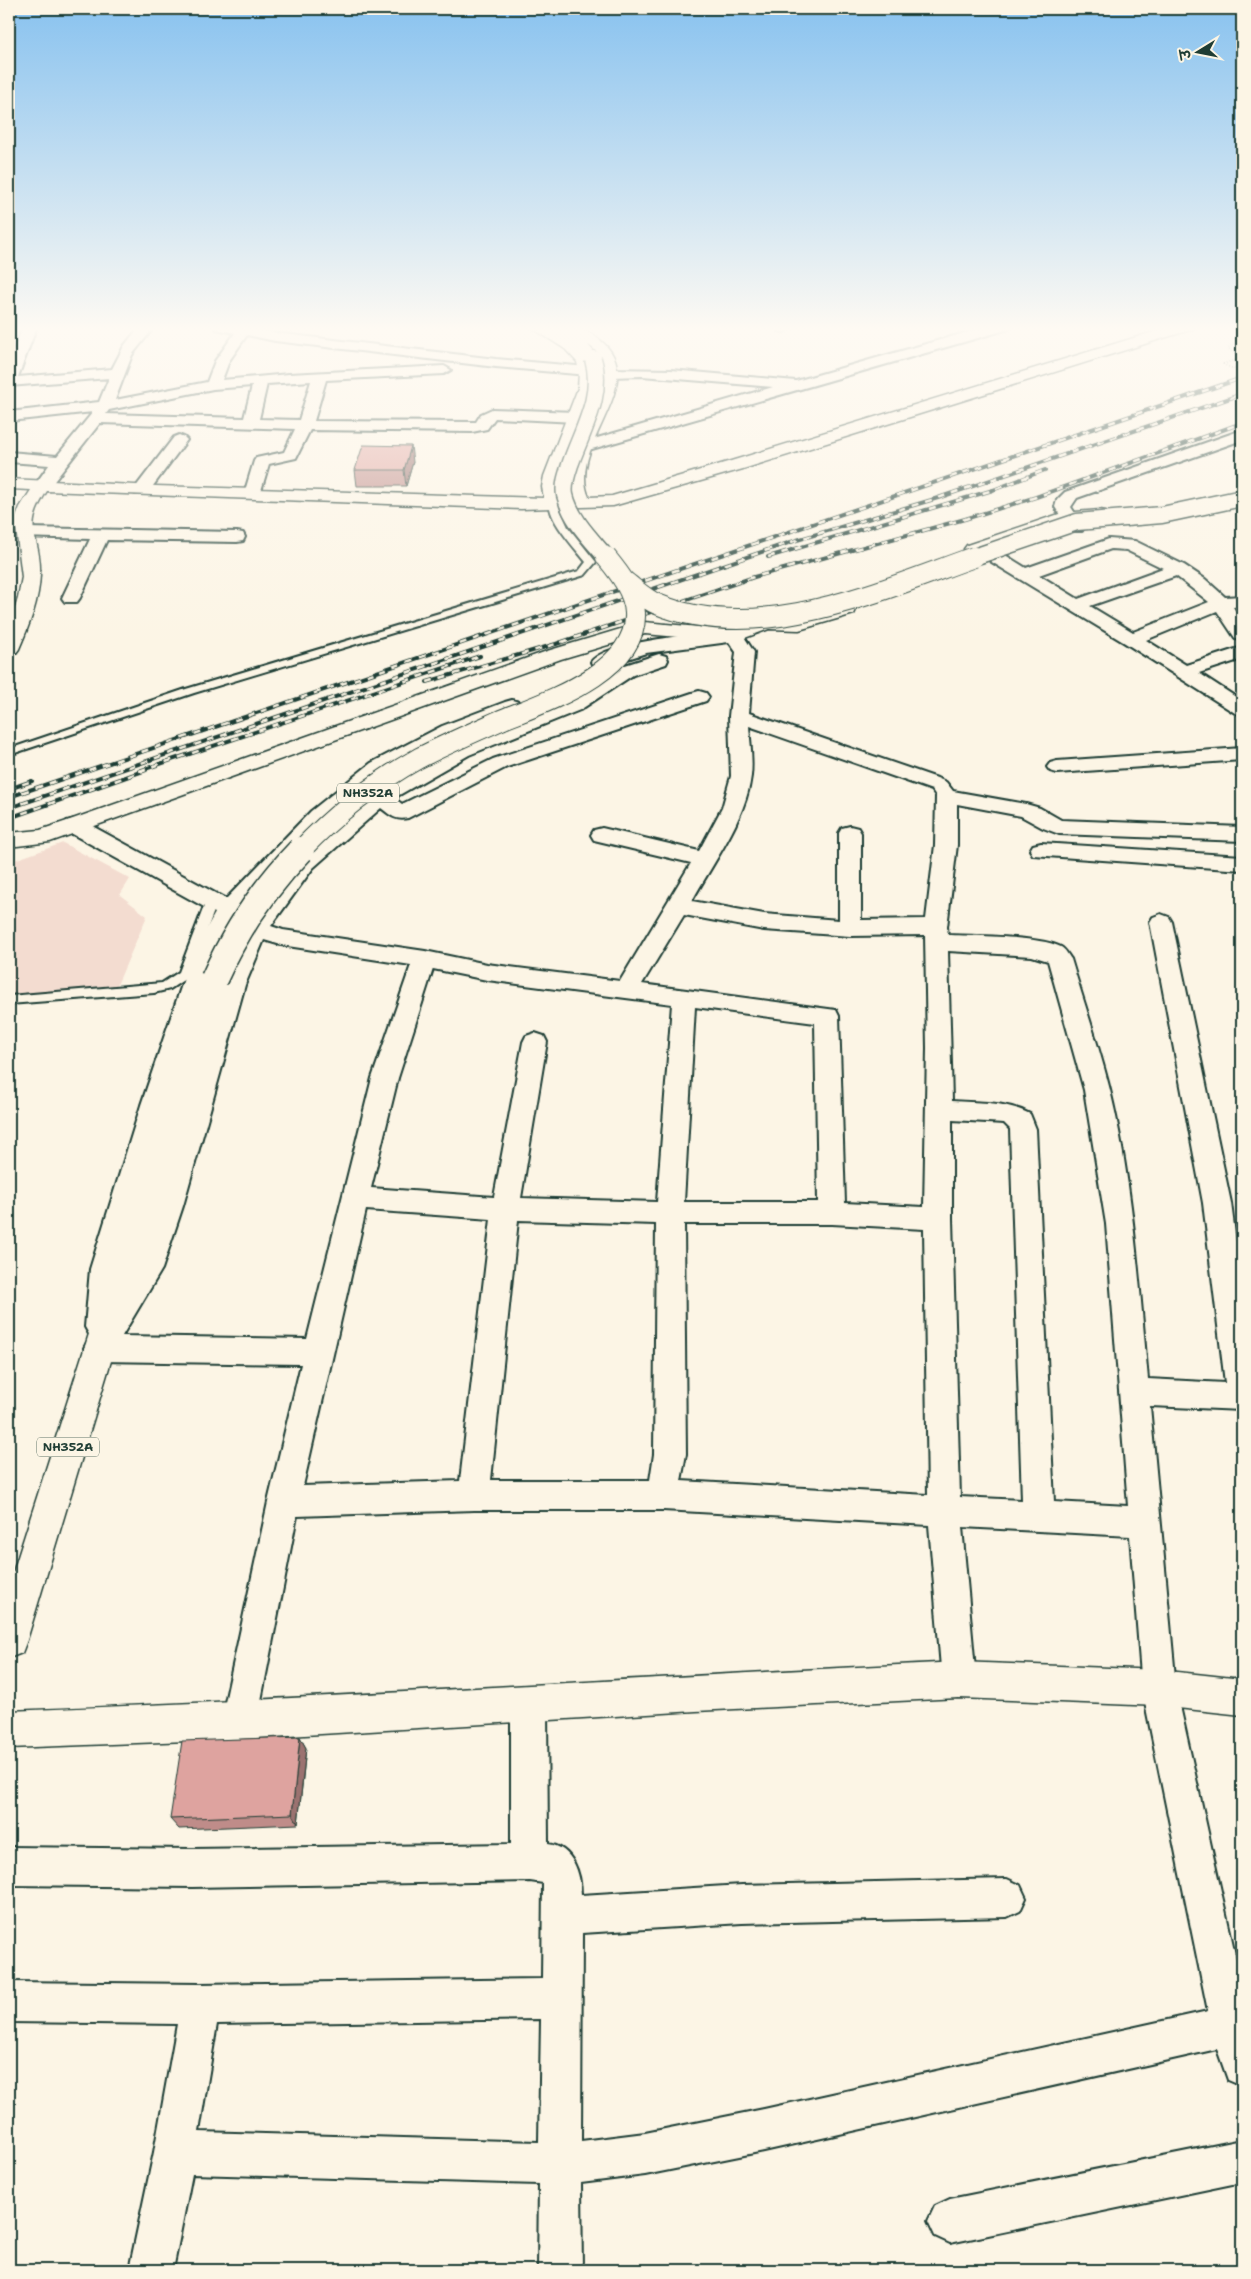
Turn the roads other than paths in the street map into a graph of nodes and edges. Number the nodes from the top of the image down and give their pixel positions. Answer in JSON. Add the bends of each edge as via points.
{"nodes":[{"id":1,"x":83,"y":432,"type":"edge"},
{"id":2,"x":301,"y":432,"type":"edge"},
{"id":3,"x":569,"y":432,"type":"edge"},
{"id":4,"x":582,"y":432,"type":"edge"},
{"id":5,"x":590,"y":432,"type":"edge"},
{"id":6,"x":632,"y":432,"type":"edge"},
{"id":7,"x":843,"y":432,"type":"edge"},
{"id":8,"x":1242,"y":434,"type":"edge"},
{"id":9,"x":179,"y":440,"type":"dead end"},
{"id":10,"x":585,"y":446,"type":"junction"},
{"id":11,"x":9,"y":457,"type":"edge"},
{"id":12,"x":59,"y":461,"type":"junction"},
{"id":13,"x":9,"y":484,"type":"edge"},
{"id":14,"x":42,"y":486,"type":"junction"},
{"id":15,"x":141,"y":491,"type":"junction"},
{"id":16,"x":1242,"y":493,"type":"edge"},
{"id":17,"x":252,"y":494,"type":"junction"},
{"id":18,"x":1242,"y":498,"type":"edge"},
{"id":19,"x":584,"y":503,"type":"junction"},
{"id":20,"x":1242,"y":503,"type":"edge"},
{"id":21,"x":553,"y":504,"type":"junction"},
{"id":22,"x":1072,"y":522,"type":"junction"},
{"id":23,"x":19,"y":527,"type":"edge"},
{"id":24,"x":101,"y":534,"type":"junction"},
{"id":25,"x":237,"y":537,"type":"dead end"},
{"id":26,"x":996,"y":557,"type":"junction"},
{"id":27,"x":1178,"y":570,"type":"junction"},
{"id":28,"x":1026,"y":574,"type":"junction"},
{"id":29,"x":623,"y":580,"type":"junction"},
{"id":30,"x":71,"y":598,"type":"dead end"},
{"id":31,"x":1242,"y":601,"type":"edge"},
{"id":32,"x":1221,"y":603,"type":"junction"},
{"id":33,"x":1077,"y":605,"type":"junction"},
{"id":34,"x":767,"y":623,"type":"junction"},
{"id":35,"x":1242,"y":634,"type":"edge"},
{"id":36,"x":734,"y":636,"type":"junction"},
{"id":37,"x":1132,"y":639,"type":"junction"},
{"id":38,"x":9,"y":649,"type":"edge"},
{"id":39,"x":1242,"y":653,"type":"edge"},
{"id":40,"x":1185,"y":672,"type":"junction"},
{"id":41,"x":699,"y":697,"type":"dead end"},
{"id":42,"x":1242,"y":708,"type":"edge"},
{"id":43,"x":739,"y":716,"type":"junction"},
{"id":44,"x":9,"y":752,"type":"edge"},
{"id":45,"x":1242,"y":754,"type":"edge"},
{"id":46,"x":1057,"y":767,"type":"dead end"},
{"id":47,"x":946,"y":796,"type":"junction"},
{"id":48,"x":380,"y":798,"type":"junction"},
{"id":49,"x":75,"y":826,"type":"junction"},
{"id":50,"x":850,"y":833,"type":"dead end"},
{"id":51,"x":602,"y":834,"type":"dead end"},
{"id":52,"x":1242,"y":834,"type":"edge"},
{"id":53,"x":9,"y":840,"type":"edge"},
{"id":54,"x":1041,"y":850,"type":"dead end"},
{"id":55,"x":704,"y":859,"type":"junction"},
{"id":56,"x":1242,"y":863,"type":"edge"},
{"id":57,"x":220,"y":905,"type":"junction"},
{"id":58,"x":678,"y":906,"type":"junction"},
{"id":59,"x":1161,"y":922,"type":"dead end"},
{"id":60,"x":850,"y":928,"type":"junction"},
{"id":61,"x":257,"y":929,"type":"junction"},
{"id":62,"x":937,"y":935,"type":"junction"},
{"id":63,"x":425,"y":959,"type":"junction"},
{"id":64,"x":627,"y":989,"type":"junction"},
{"id":65,"x":684,"y":998,"type":"junction"},
{"id":66,"x":9,"y":1000,"type":"edge"},
{"id":67,"x":534,"y":1042,"type":"dead end"},
{"id":68,"x":939,"y":1110,"type":"junction"},
{"id":69,"x":356,"y":1198,"type":"junction"},
{"id":70,"x":506,"y":1209,"type":"junction"},
{"id":71,"x":670,"y":1213,"type":"junction"},
{"id":72,"x":832,"y":1213,"type":"junction"},
{"id":73,"x":938,"y":1218,"type":"junction"},
{"id":74,"x":99,"y":1348,"type":"junction"},
{"id":75,"x":318,"y":1352,"type":"junction"},
{"id":76,"x":1133,"y":1392,"type":"junction"},
{"id":77,"x":1242,"y":1397,"type":"edge"},
{"id":78,"x":474,"y":1495,"type":"junction"},
{"id":79,"x":663,"y":1495,"type":"junction"},
{"id":80,"x":284,"y":1502,"type":"junction"},
{"id":81,"x":944,"y":1510,"type":"junction"},
{"id":82,"x":1039,"y":1516,"type":"junction"},
{"id":83,"x":1144,"y":1522,"type":"junction"},
{"id":84,"x":9,"y":1640,"type":"edge"},
{"id":85,"x":959,"y":1680,"type":"junction"},
{"id":86,"x":1159,"y":1688,"type":"junction"},
{"id":87,"x":1242,"y":1697,"type":"edge"},
{"id":88,"x":529,"y":1705,"type":"junction"},
{"id":89,"x":239,"y":1721,"type":"junction"},
{"id":90,"x":9,"y":1730,"type":"edge"},
{"id":91,"x":530,"y":1862,"type":"junction"},
{"id":92,"x":9,"y":1866,"type":"edge"},
{"id":93,"x":1007,"y":1898,"type":"dead end"},
{"id":94,"x":563,"y":1914,"type":"junction"},
{"id":95,"x":561,"y":1999,"type":"junction"},
{"id":96,"x":9,"y":2002,"type":"edge"},
{"id":97,"x":200,"y":2004,"type":"junction"},
{"id":98,"x":1232,"y":2026,"type":"junction"},
{"id":99,"x":1242,"y":2066,"type":"edge"},
{"id":100,"x":175,"y":2152,"type":"junction"},
{"id":101,"x":1242,"y":2161,"type":"edge"},
{"id":102,"x":562,"y":2164,"type":"junction"},
{"id":103,"x":950,"y":2221,"type":"dead end"},
{"id":104,"x":151,"y":2270,"type":"edge"},
{"id":105,"x":560,"y":2270,"type":"edge"}],
"edges":[{"from":1,"to":12,"type":"street"},
{"from":2,"to":17,"type":"street","via":[[290,455],[262,461]]},
{"from":3,"to":21,"type":"main road","via":[[552,476]]},
{"from":4,"to":29,"type":"main road","number":"NH352A","bridge":true,"via":[[564,486],[565,497],[574,516]]},
{"from":5,"to":10,"type":"main road"},
{"from":6,"to":10,"type":"street"},
{"from":7,"to":19,"type":"main road","via":[[613,500]]},
{"from":8,"to":22,"type":"street","via":[[1071,495],[1065,500],[1064,508]]},
{"from":9,"to":15,"type":"street"},
{"from":10,"to":19,"type":"main road","via":[[576,479]]},
{"from":11,"to":12,"type":"street"},
{"from":12,"to":14,"type":"street"},
{"from":13,"to":14,"type":"main road"},
{"from":14,"to":15,"type":"main road"},
{"from":14,"to":23,"type":"main road"},
{"from":15,"to":17,"type":"main road"},
{"from":16,"to":22,"type":"main road","via":[[1150,512]]},
{"from":17,"to":21,"type":"main road"},
{"from":18,"to":29,"type":"main road","bridge":true,"via":[[1162,515],[1077,522],[858,598],[758,620],[710,618],[678,611],[649,600]]},
{"from":19,"to":21,"type":"main road"},
{"from":20,"to":22,"type":"main road","via":[[1161,520]]},
{"from":21,"to":44,"type":"lane","via":[[563,527],[591,562],[582,573],[190,691]]},
{"from":22,"to":26,"type":"main road"},
{"from":22,"to":34,"type":"main road","via":[[848,592],[781,609]]},
{"from":23,"to":24,"type":"street"},
{"from":23,"to":38,"type":"main road","via":[[31,566],[30,585]]},
{"from":24,"to":25,"type":"street"},
{"from":24,"to":30,"type":"street"},
{"from":26,"to":28,"type":"street"},
{"from":26,"to":34,"type":"main road","via":[[842,612],[798,624]]},
{"from":27,"to":28,"type":"street","via":[[1129,545],[1117,543]]},
{"from":27,"to":32,"type":"street"},
{"from":27,"to":33,"type":"street"},
{"from":28,"to":33,"type":"street"},
{"from":29,"to":74,"type":"main road","number":"NH352A","bridge":true,"via":[[634,602],[635,622],[627,642],[611,663],[571,690],[433,752],[384,780],[288,861],[255,901],[226,950],[214,979]]},
{"from":31,"to":32,"type":"street"},
{"from":32,"to":35,"type":"street"},
{"from":32,"to":37,"type":"street"},
{"from":33,"to":37,"type":"street"},
{"from":34,"to":36,"type":"main road"},
{"from":36,"to":43,"type":"street","via":[[745,652]]},
{"from":36,"to":48,"type":"street","via":[[626,671],[574,706],[462,751]]},
{"from":36,"to":49,"type":"main road","via":[[644,628],[554,655]]},
{"from":36,"to":57,"type":"street","via":[[660,645],[610,656],[538,696],[450,730],[378,767]]},
{"from":37,"to":40,"type":"street"},
{"from":39,"to":40,"type":"street"},
{"from":40,"to":42,"type":"street"},
{"from":41,"to":48,"type":"street","via":[[500,763],[401,813]]},
{"from":43,"to":47,"type":"street","via":[[930,782],[939,786]]},
{"from":43,"to":55,"type":"street","via":[[739,791],[726,825]]},
{"from":45,"to":46,"type":"street"},
{"from":47,"to":52,"type":"street","via":[[1026,811],[1059,827]]},
{"from":47,"to":62,"type":"street","via":[[946,844]]},
{"from":48,"to":61,"type":"street","via":[[306,862]]},
{"from":49,"to":53,"type":"main road","via":[[42,836]]},
{"from":49,"to":57,"type":"street"},
{"from":50,"to":60,"type":"street"},
{"from":51,"to":55,"type":"street"},
{"from":54,"to":56,"type":"street"},
{"from":55,"to":58,"type":"street"},
{"from":57,"to":66,"type":"lane","via":[[184,974],[166,986]]},
{"from":57,"to":74,"type":"street","via":[[104,1269]]},
{"from":58,"to":60,"type":"street","via":[[764,922]]},
{"from":58,"to":64,"type":"street"},
{"from":59,"to":77,"type":"street","via":[[1218,1203]]},
{"from":60,"to":62,"type":"street"},
{"from":61,"to":63,"type":"street","via":[[282,937]]},
{"from":61,"to":74,"type":"street","via":[[234,985],[148,1269]]},
{"from":62,"to":68,"type":"street"},
{"from":62,"to":76,"type":"street","via":[[1032,948],[1054,953],[1059,959],[1097,1090],[1107,1141],[1120,1224]]},
{"from":63,"to":64,"type":"street","via":[[487,972]]},
{"from":63,"to":69,"type":"street","via":[[385,1078]]},
{"from":64,"to":65,"type":"street"},
{"from":65,"to":71,"type":"street"},
{"from":65,"to":72,"type":"street","via":[[827,1016]]},
{"from":67,"to":70,"type":"street"},
{"from":68,"to":73,"type":"street"},
{"from":68,"to":82,"type":"street","via":[[1008,1114],[1021,1121],[1023,1129]]},
{"from":69,"to":70,"type":"street"},
{"from":69,"to":75,"type":"street"},
{"from":70,"to":71,"type":"street"},
{"from":70,"to":78,"type":"street"},
{"from":71,"to":72,"type":"street"},
{"from":71,"to":79,"type":"street","via":[[670,1454]]},
{"from":72,"to":73,"type":"street"},
{"from":73,"to":81,"type":"street"},
{"from":74,"to":75,"type":"street"},
{"from":74,"to":84,"type":"main road","number":"NH352A"},
{"from":75,"to":80,"type":"street"},
{"from":76,"to":77,"type":"street"},
{"from":76,"to":83,"type":"street"},
{"from":78,"to":79,"type":"street"},
{"from":78,"to":80,"type":"street"},
{"from":79,"to":81,"type":"street"},
{"from":80,"to":89,"type":"street"},
{"from":81,"to":82,"type":"street"},
{"from":81,"to":85,"type":"street"},
{"from":82,"to":83,"type":"street"},
{"from":83,"to":86,"type":"street"},
{"from":85,"to":86,"type":"main road"},
{"from":85,"to":88,"type":"main road"},
{"from":86,"to":87,"type":"main road"},
{"from":86,"to":98,"type":"street"},
{"from":88,"to":89,"type":"main road"},
{"from":88,"to":91,"type":"street"},
{"from":89,"to":90,"type":"main road"},
{"from":91,"to":92,"type":"street","via":[[192,1868]]},
{"from":91,"to":94,"type":"street","via":[[552,1864],[558,1869],[562,1878]]},
{"from":93,"to":94,"type":"street","via":[[742,1904]]},
{"from":94,"to":95,"type":"street"},
{"from":95,"to":97,"type":"street"},
{"from":95,"to":102,"type":"street"},
{"from":96,"to":97,"type":"street"},
{"from":97,"to":100,"type":"street"},
{"from":98,"to":99,"type":"street"},
{"from":98,"to":102,"type":"street","via":[[755,2132],[645,2154]]},
{"from":100,"to":102,"type":"street"},
{"from":100,"to":104,"type":"street"},
{"from":101,"to":103,"type":"street"},
{"from":102,"to":105,"type":"street"}]}
